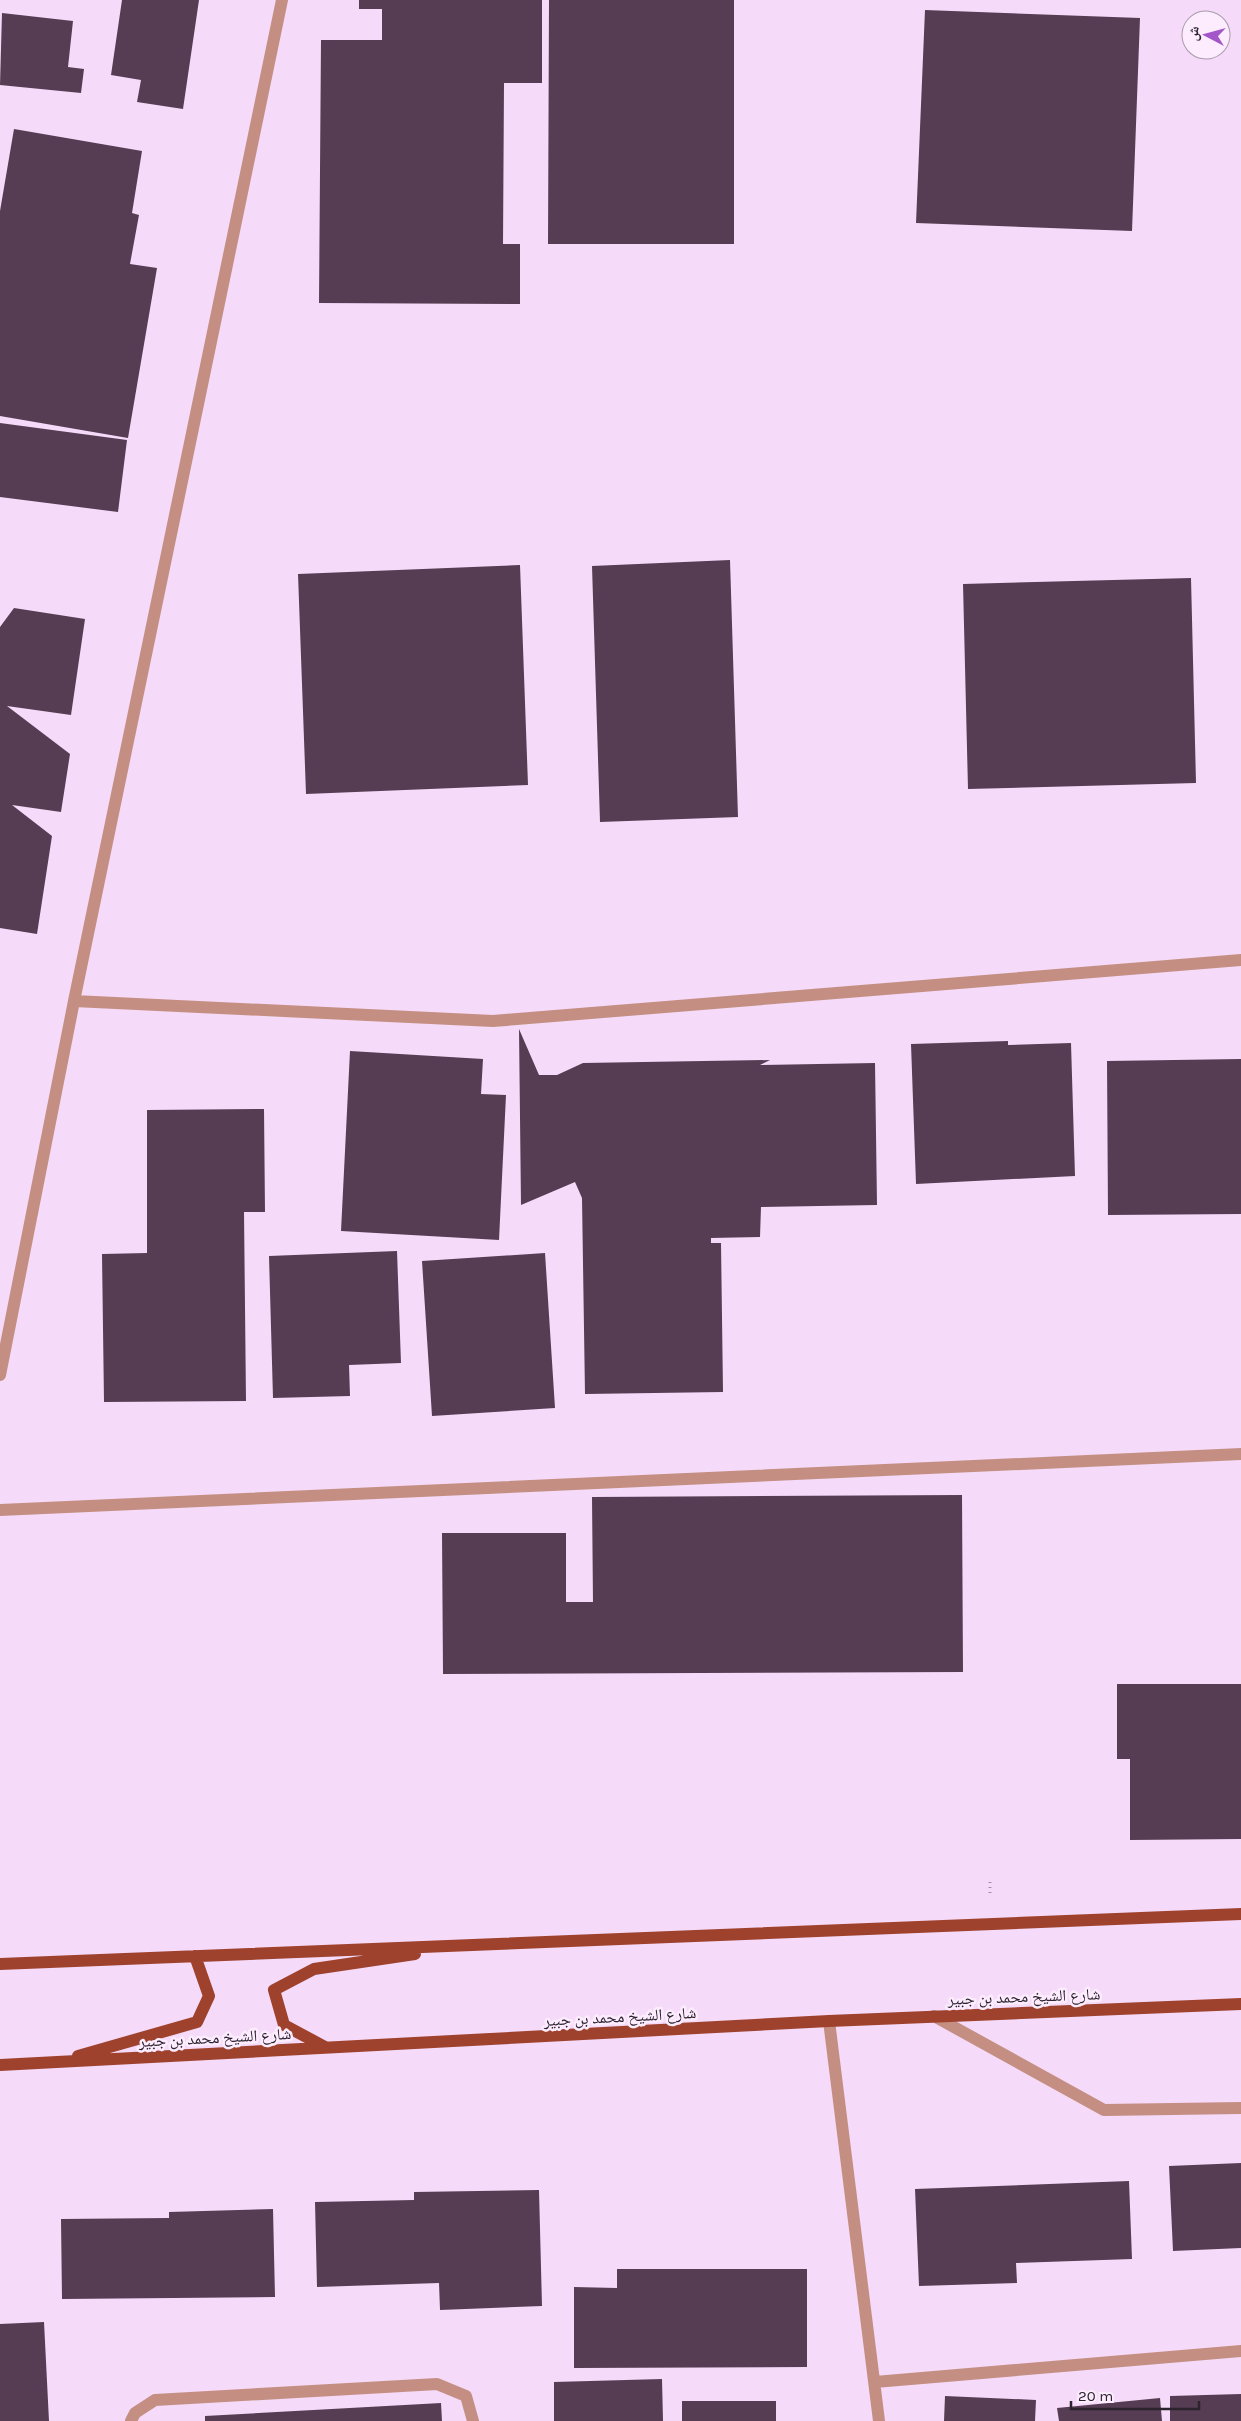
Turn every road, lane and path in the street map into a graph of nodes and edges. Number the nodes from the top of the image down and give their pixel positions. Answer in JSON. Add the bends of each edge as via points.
{"nodes":[{"id":1,"x":282,"y":0,"type":"edge"},
{"id":2,"x":1241,"y":960,"type":"edge"},
{"id":3,"x":74,"y":1001,"type":"junction"},
{"id":4,"x":0,"y":1375,"type":"edge"},
{"id":5,"x":1241,"y":1454,"type":"edge"},
{"id":6,"x":0,"y":1510,"type":"edge"},
{"id":7,"x":1241,"y":1914,"type":"edge"},
{"id":8,"x":482,"y":1944,"type":"junction"},
{"id":9,"x":195,"y":1956,"type":"junction"},
{"id":10,"x":0,"y":1964,"type":"edge"},
{"id":11,"x":1241,"y":2004,"type":"edge"},
{"id":12,"x":934,"y":2016,"type":"junction"},
{"id":13,"x":829,"y":2021,"type":"junction"},
{"id":14,"x":326,"y":2048,"type":"junction"},
{"id":15,"x":57,"y":2062,"type":"junction"},
{"id":16,"x":0,"y":2065,"type":"edge"},
{"id":17,"x":1241,"y":2108,"type":"edge"},
{"id":18,"x":1241,"y":2351,"type":"edge"},
{"id":19,"x":875,"y":2382,"type":"junction"},
{"id":20,"x":131,"y":2421,"type":"edge"},
{"id":21,"x":473,"y":2421,"type":"edge"},
{"id":22,"x":879,"y":2421,"type":"edge"}],
"edges":[{"from":1,"to":3,"type":"street"},
{"from":2,"to":3,"type":"street","via":[[493,1022]]},
{"from":3,"to":4,"type":"street"},
{"from":5,"to":6,"type":"street"},
{"from":7,"to":8,"type":"main road"},
{"from":8,"to":9,"type":"main road"},
{"from":8,"to":14,"type":"main road","via":[[314,1969],[274,1990],[284,2025]]},
{"from":9,"to":10,"type":"main road"},
{"from":9,"to":15,"type":"main road","via":[[210,1996],[197,2022]]},
{"from":11,"to":12,"type":"main road","name":"شارع الشيخ محمد بن جبير"},
{"from":12,"to":13,"type":"main road","name":"شارع الشيخ محمد بن جبير"},
{"from":12,"to":17,"type":"street","via":[[1104,2110]]},
{"from":13,"to":14,"type":"main road","name":"شارع الشيخ محمد بن جبير"},
{"from":13,"to":19,"type":"street"},
{"from":14,"to":15,"type":"main road","name":"شارع الشيخ محمد بن جبير"},
{"from":15,"to":16,"type":"main road","name":"شارع الشيخ محمد بن جبير"},
{"from":18,"to":19,"type":"street"},
{"from":19,"to":22,"type":"street"},
{"from":20,"to":21,"type":"street","via":[[134,2413],[155,2400],[437,2384],[466,2396]]}]}
